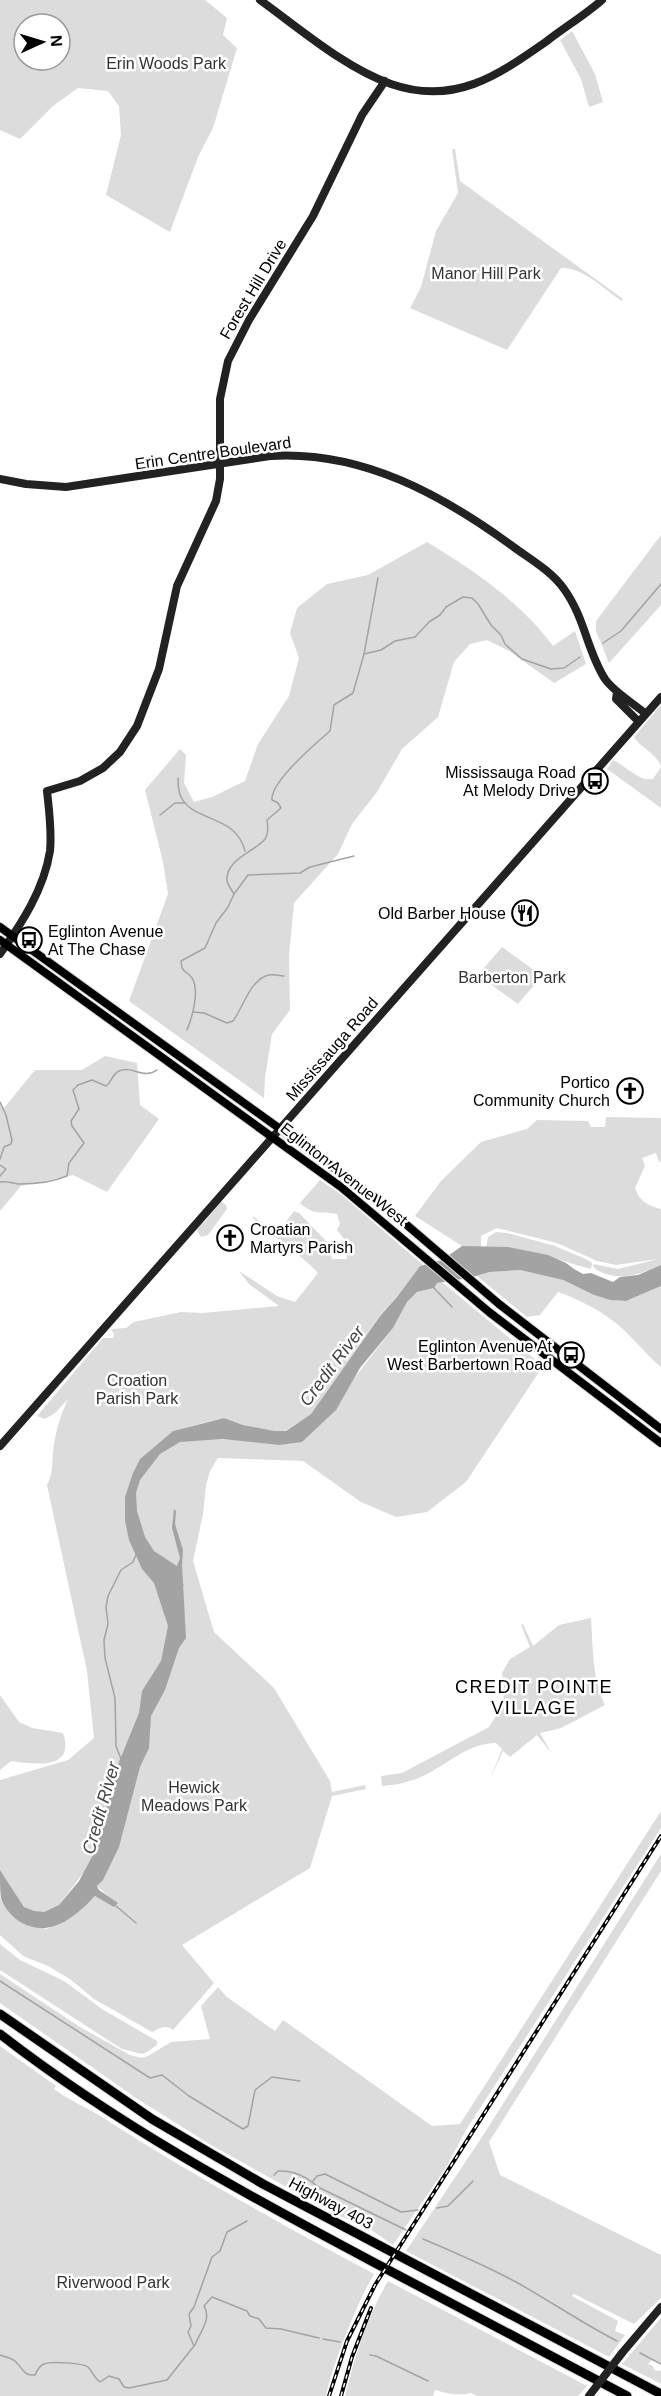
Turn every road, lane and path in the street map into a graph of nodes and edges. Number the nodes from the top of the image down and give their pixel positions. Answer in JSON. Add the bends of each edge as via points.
{"nodes":[{"id":1,"x":260,"y":0,"type":"edge"},
{"id":2,"x":602,"y":0,"type":"edge"},
{"id":3,"x":385,"y":81,"type":"junction"},
{"id":4,"x":220,"y":463,"type":"junction"},
{"id":5,"x":0,"y":479,"type":"edge"},
{"id":6,"x":617,"y":693,"type":"junction"},
{"id":7,"x":661,"y":697,"type":"edge"},
{"id":8,"x":646,"y":714,"type":"junction"},
{"id":9,"x":639,"y":722,"type":"junction"},
{"id":10,"x":0,"y":927,"type":"edge"},
{"id":11,"x":13,"y":936,"type":"junction"},
{"id":12,"x":3,"y":942,"type":"edge"},
{"id":13,"x":0,"y":954,"type":"edge"},
{"id":14,"x":281,"y":1127,"type":"junction"},
{"id":15,"x":272,"y":1136,"type":"junction"},
{"id":16,"x":661,"y":1429,"type":"edge"},
{"id":17,"x":661,"y":1443,"type":"edge"},
{"id":18,"x":0,"y":1446,"type":"edge"},
{"id":19,"x":0,"y":2014,"type":"edge"},
{"id":20,"x":0,"y":2034,"type":"edge"},
{"id":21,"x":661,"y":2307,"type":"edge"},
{"id":22,"x":661,"y":2394,"type":"edge"},
{"id":23,"x":590,"y":2396,"type":"edge"},
{"id":24,"x":627,"y":2396,"type":"edge"}],
"edges":[{"from":1,"to":3,"type":"street","via":[[342,58]]},
{"from":2,"to":3,"type":"street","via":[[510,67],[483,81],[436,91]]},
{"from":3,"to":4,"type":"street","name":"Forest Hill Drive","via":[[362,115],[313,216],[233,349],[220,399]]},
{"from":4,"to":5,"type":"street","name":"Erin Centre Boulevard","via":[[66,487]]},
{"from":4,"to":6,"type":"street","name":"Erin Centre Boulevard","via":[[285,455],[328,457],[382,472],[462,511],[559,583],[577,611],[597,666]]},
{"from":4,"to":11,"type":"street","name":"Forest Hill Drive","via":[[216,501],[177,586],[159,669],[137,726],[120,752],[103,768],[80,782],[47,791],[47,862]]},
{"from":6,"to":8,"type":"street","name":"Erin Centre Boulevard"},
{"from":6,"to":9,"type":"street","name":"Erin Centre Boulevard","via":[[616,699]]},
{"from":7,"to":8,"type":"street","name":"Mississauga Road"},
{"from":8,"to":9,"type":"street","name":"Mississauga Road"},
{"from":9,"to":14,"type":"street","name":"Mississauga Road"},
{"from":10,"to":11,"type":"main road","name":"Eglinton Avenue West"},
{"from":11,"to":12,"type":"street"},
{"from":11,"to":14,"type":"main road","name":"Eglinton Avenue West"},
{"from":12,"to":13,"type":"street"},
{"from":12,"to":15,"type":"main road","name":"Eglinton Avenue West"},
{"from":14,"to":15,"type":"street","name":"Mississauga Road"},
{"from":14,"to":16,"type":"main road","name":"Eglinton Avenue West","via":[[373,1196],[499,1304]]},
{"from":15,"to":17,"type":"main road","name":"Eglinton Avenue West","via":[[341,1187],[489,1312]]},
{"from":15,"to":18,"type":"street","name":"Mississauga Road"},
{"from":19,"to":22,"type":"highway","name":"Highway 403","via":[[152,2119],[263,2184]]},
{"from":20,"to":24,"type":"highway","name":"Highway 403","via":[[78,2090],[254,2199]]},
{"from":21,"to":23,"type":"street","bridge":true}]}
